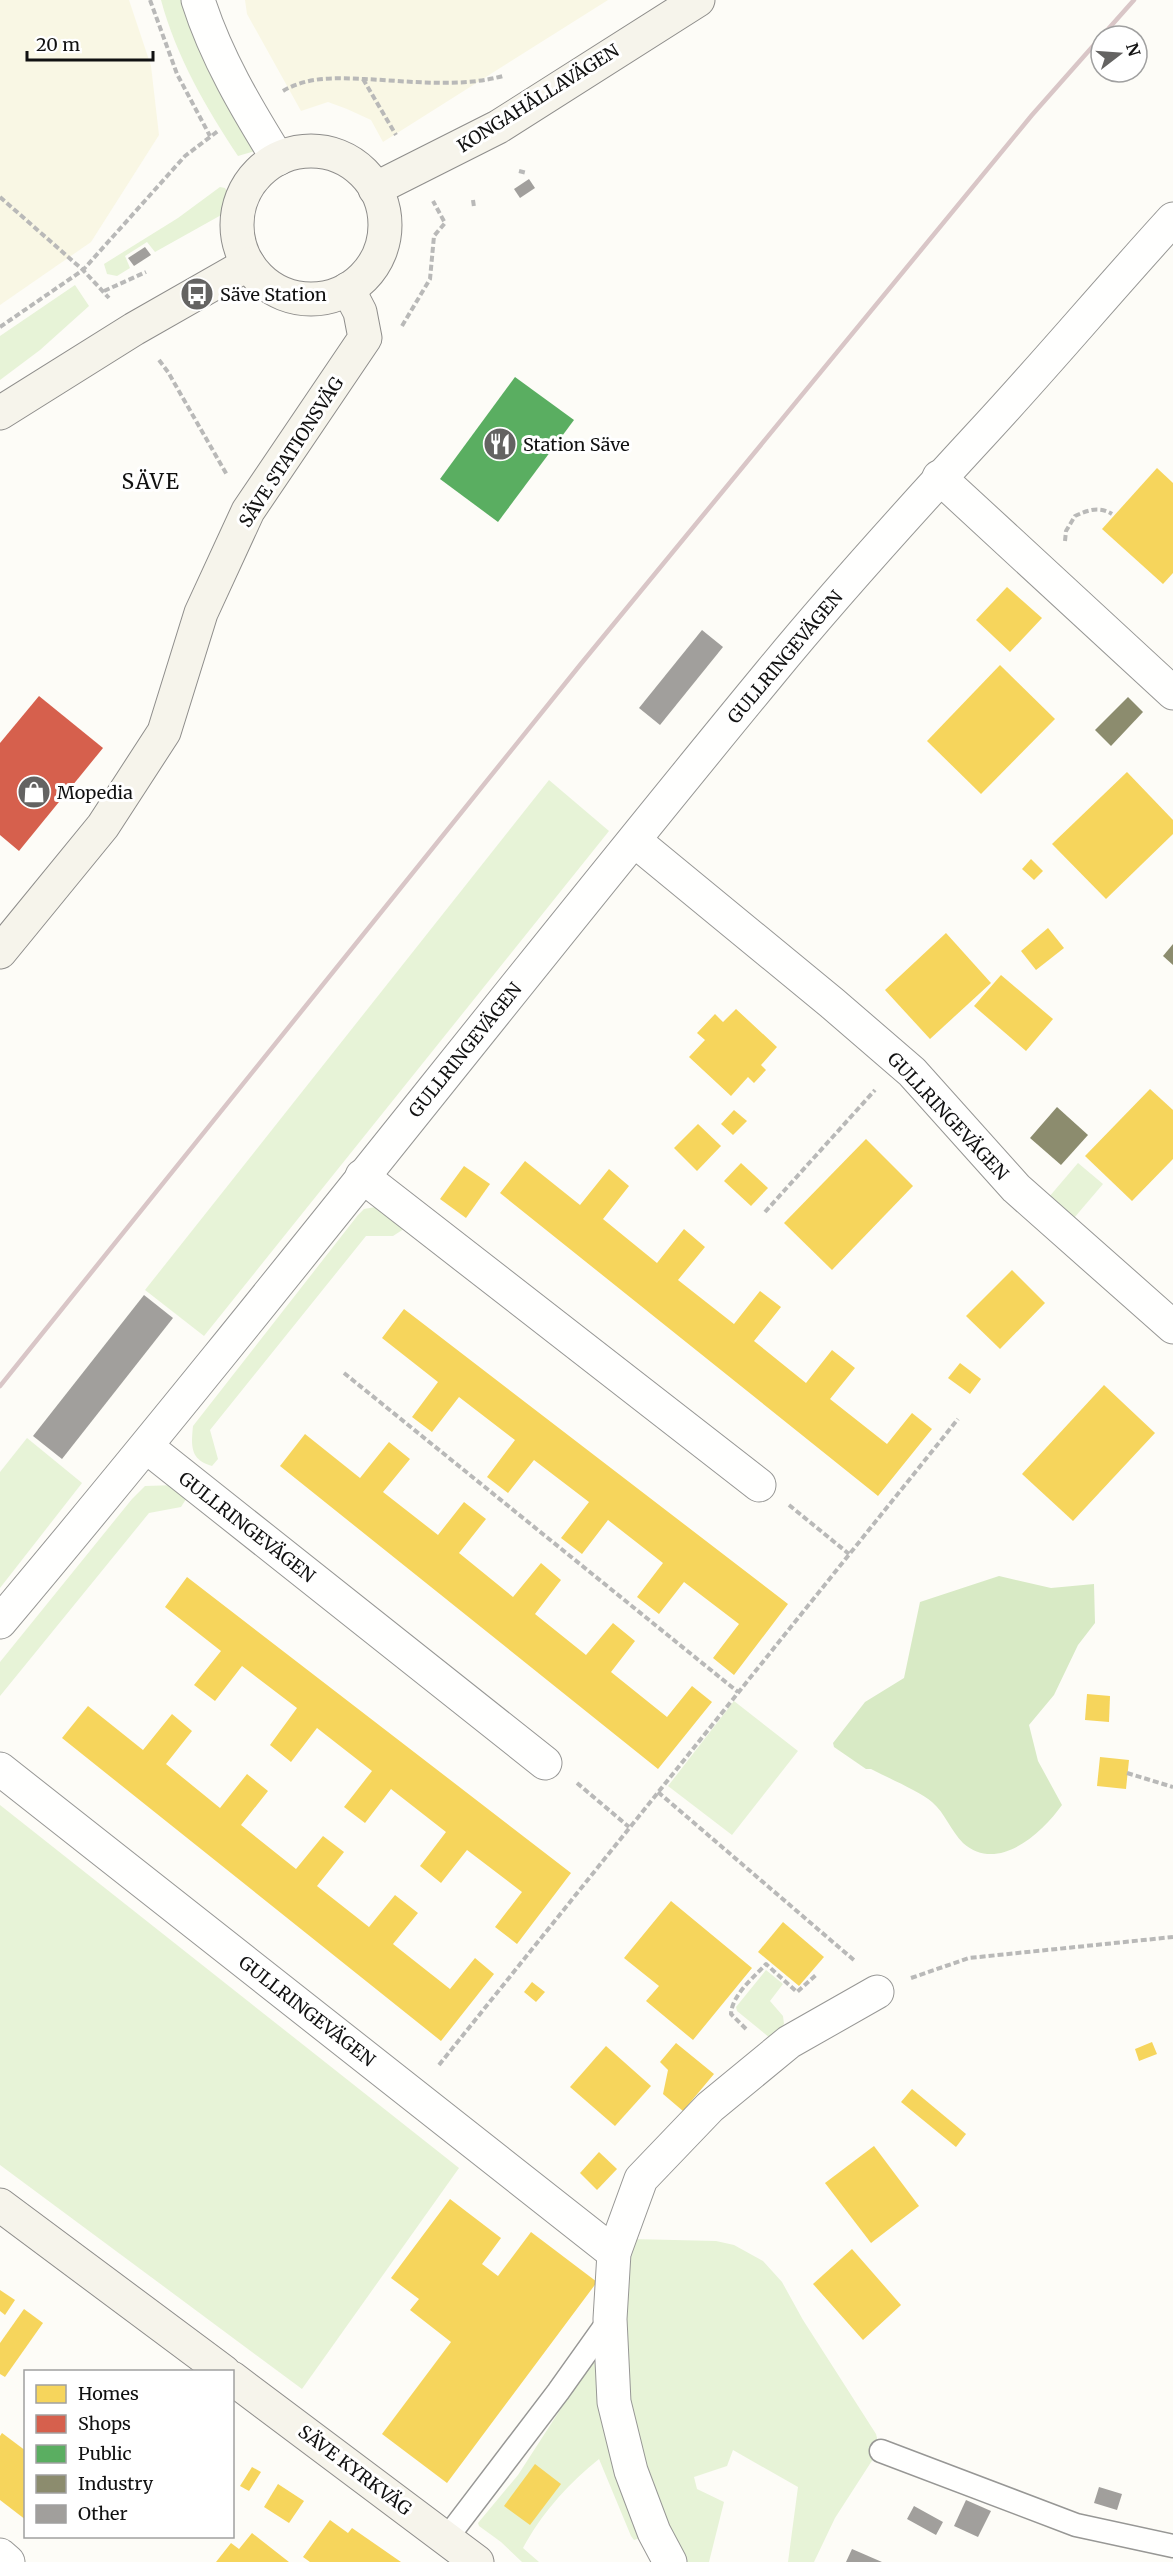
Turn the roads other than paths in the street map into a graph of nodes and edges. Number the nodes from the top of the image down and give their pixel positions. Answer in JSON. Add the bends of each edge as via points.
{"nodes":[{"id":1,"x":198,"y":0,"type":"edge"},
{"id":2,"x":698,"y":0,"type":"edge"},
{"id":3,"x":278,"y":159,"type":"junction"},
{"id":4,"x":375,"y":189,"type":"junction"},
{"id":5,"x":1173,"y":219,"type":"edge"},
{"id":6,"x":248,"y":264,"type":"junction"},
{"id":7,"x":348,"y":289,"type":"junction"},
{"id":8,"x":0,"y":413,"type":"edge"},
{"id":9,"x":939,"y":477,"type":"junction"},
{"id":10,"x":1173,"y":693,"type":"edge"},
{"id":11,"x":635,"y":841,"type":"junction"},
{"id":12,"x":0,"y":952,"type":"edge"},
{"id":13,"x":362,"y":1176,"type":"junction"},
{"id":14,"x":1173,"y":1327,"type":"edge"},
{"id":15,"x":147,"y":1447,"type":"junction"},
{"id":16,"x":759,"y":1485,"type":"road end"},
{"id":17,"x":0,"y":1622,"type":"edge"},
{"id":18,"x":545,"y":1763,"type":"road end"},
{"id":19,"x":0,"y":1769,"type":"edge"},
{"id":20,"x":881,"y":1989,"type":"road end"},
{"id":21,"x":0,"y":2205,"type":"edge"},
{"id":22,"x":614,"y":2253,"type":"junction"},
{"id":23,"x":610,"y":2319,"type":"junction"},
{"id":24,"x":221,"y":2370,"type":"edge"},
{"id":25,"x":234,"y":2380,"type":"edge"},
{"id":26,"x":881,"y":2451,"type":"dead end"},
{"id":27,"x":446,"y":2539,"type":"junction"},
{"id":28,"x":1173,"y":2546,"type":"edge"},
{"id":29,"x":0,"y":2555,"type":"edge"},
{"id":30,"x":8,"y":2562,"type":"edge"},
{"id":31,"x":477,"y":2562,"type":"edge"},
{"id":32,"x":670,"y":2562,"type":"edge"}],
"edges":[{"from":1,"to":3,"type":"street","via":[[231,79]]},
{"from":2,"to":4,"type":"street","name":"KONGAHÄLLAVÄGEN","via":[[498,127]]},
{"from":3,"to":4,"type":"street","via":[[314,152],[338,157],[359,170]]},
{"from":3,"to":6,"type":"street","via":[[266,166],[248,187],[238,212],[238,239]]},
{"from":4,"to":7,"type":"street","via":[[384,219],[380,250],[368,272]]},
{"from":5,"to":9,"type":"street","name":"GULLRINGEVÄGEN"},
{"from":6,"to":7,"type":"street","via":[[271,288],[301,299],[334,296]]},
{"from":6,"to":8,"type":"street"},
{"from":7,"to":12,"type":"street","name":"SÄVE STATIONSVÄG","via":[[360,312],[365,338],[248,512],[201,613],[164,732],[103,826]]},
{"from":9,"to":10,"type":"street"},
{"from":9,"to":11,"type":"street","name":"GULLRINGEVÄGEN","via":[[771,671]]},
{"from":11,"to":13,"type":"street","name":"GULLRINGEVÄGEN"},
{"from":11,"to":14,"type":"street","name":"GULLRINGEVÄGEN","via":[[900,1063],[1016,1188]]},
{"from":13,"to":15,"type":"street","name":"GULLRINGEVÄGEN"},
{"from":13,"to":16,"type":"street"},
{"from":15,"to":17,"type":"street","name":"GULLRINGEVÄGEN"},
{"from":15,"to":18,"type":"street","name":"GULLRINGEVÄGEN"},
{"from":19,"to":22,"type":"street","name":"GULLRINGEVÄGEN"},
{"from":20,"to":22,"type":"street","via":[[789,2042],[710,2107],[641,2180]]},
{"from":21,"to":24,"type":"street"},
{"from":22,"to":23,"type":"street"},
{"from":23,"to":27,"type":"lane"},
{"from":23,"to":32,"type":"street","via":[[614,2402],[631,2471]]},
{"from":25,"to":27,"type":"street","name":"SÄVE KYRKVÄG"},
{"from":26,"to":28,"type":"lane","via":[[1076,2525]]},
{"from":27,"to":31,"type":"street","name":"SÄVE KYRKVÄG"},
{"from":29,"to":30,"type":"street"}]}
